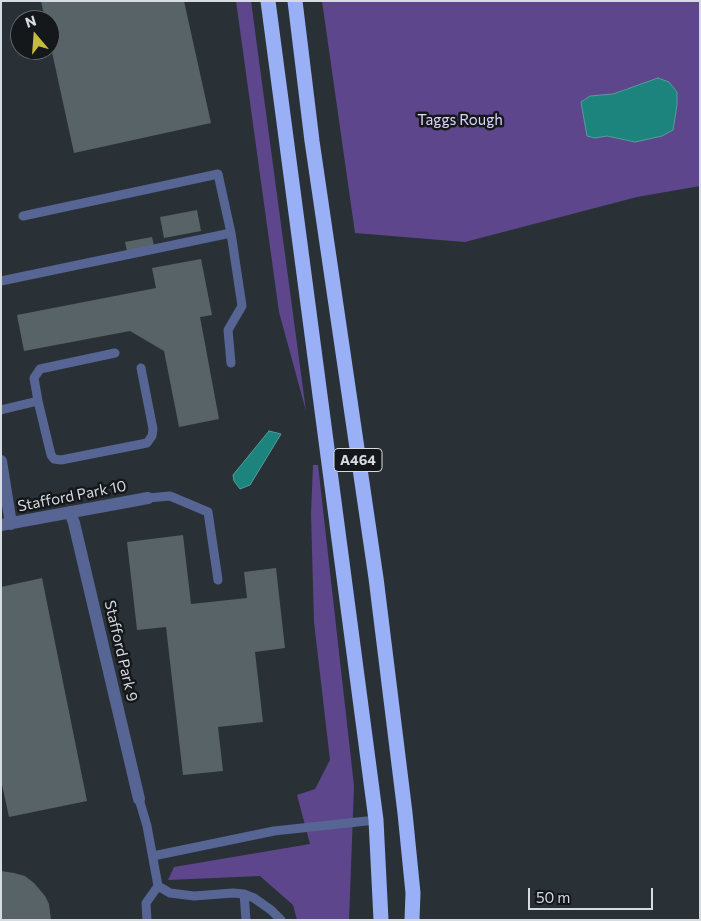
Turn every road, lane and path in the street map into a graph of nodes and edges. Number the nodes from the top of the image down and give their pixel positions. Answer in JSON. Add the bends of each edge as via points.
{"nodes":[{"id":1,"x":268,"y":1,"type":"edge"},
{"id":2,"x":295,"y":1,"type":"edge"},
{"id":3,"x":23,"y":216,"type":"dead end"},
{"id":4,"x":231,"y":233,"type":"junction"},
{"id":5,"x":1,"y":281,"type":"edge"},
{"id":6,"x":115,"y":353,"type":"dead end"},
{"id":7,"x":231,"y":363,"type":"dead end"},
{"id":8,"x":140,"y":368,"type":"dead end"},
{"id":9,"x":38,"y":401,"type":"junction"},
{"id":10,"x":1,"y":410,"type":"edge"},
{"id":11,"x":1,"y":461,"type":"edge"},
{"id":12,"x":148,"y":498,"type":"joint"},
{"id":13,"x":70,"y":512,"type":"junction"},
{"id":14,"x":6,"y":524,"type":"edge"},
{"id":15,"x":218,"y":580,"type":"dead end"},
{"id":16,"x":139,"y":799,"type":"joint"},
{"id":17,"x":376,"y":820,"type":"junction"},
{"id":18,"x":153,"y":856,"type":"junction"},
{"id":19,"x":158,"y":886,"type":"junction"},
{"id":20,"x":244,"y":894,"type":"junction"},
{"id":21,"x":147,"y":920,"type":"edge"},
{"id":22,"x":246,"y":920,"type":"edge"},
{"id":23,"x":281,"y":920,"type":"edge"},
{"id":24,"x":381,"y":920,"type":"edge"},
{"id":25,"x":412,"y":920,"type":"edge"}],
"edges":[{"from":1,"to":17,"type":"highway","number":"A464"},
{"from":2,"to":25,"type":"highway","number":"A464","via":[[406,813],[413,893]]},
{"from":3,"to":4,"type":"lane","via":[[218,174]]},
{"from":4,"to":5,"type":"lane"},
{"from":4,"to":7,"type":"lane","via":[[242,306],[228,330]]},
{"from":6,"to":9,"type":"lane","via":[[40,369],[34,378]]},
{"from":8,"to":9,"type":"lane","via":[[153,429],[146,443],[54,459],[50,455]]},
{"from":9,"to":10,"type":"lane"},
{"from":11,"to":14,"type":"street"},
{"from":12,"to":13,"type":"street","name":"Stafford Park 10"},
{"from":12,"to":15,"type":"lane","via":[[170,496],[208,512]]},
{"from":13,"to":14,"type":"street","name":"Stafford Park 10"},
{"from":13,"to":16,"type":"street","name":"Stafford Park 9"},
{"from":16,"to":18,"type":"lane"},
{"from":17,"to":18,"type":"lane","via":[[274,831]]},
{"from":17,"to":24,"type":"highway","number":"A464"},
{"from":18,"to":19,"type":"lane"},
{"from":19,"to":20,"type":"lane","via":[[170,893],[194,896]]},
{"from":19,"to":21,"type":"lane","via":[[146,903]]},
{"from":20,"to":22,"type":"lane"},
{"from":20,"to":23,"type":"lane"}]}
